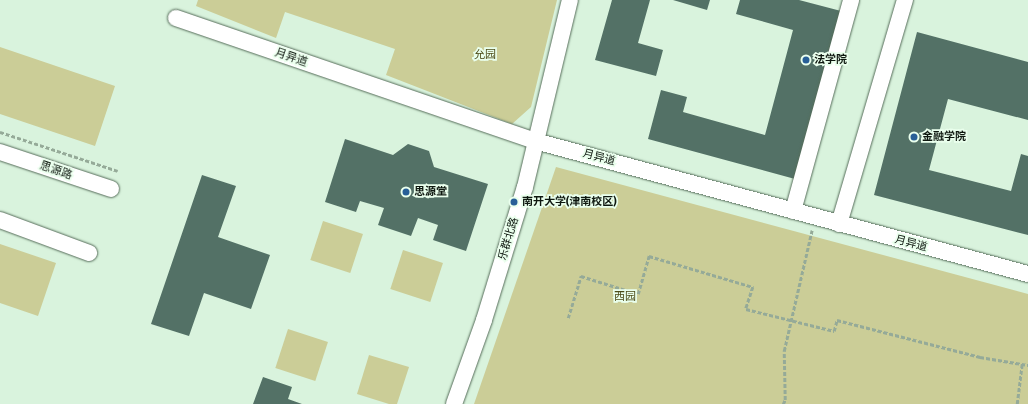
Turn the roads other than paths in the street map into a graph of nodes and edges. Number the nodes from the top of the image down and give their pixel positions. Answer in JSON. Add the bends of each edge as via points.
{"nodes":[{"id":1,"x":570,"y":0,"type":"edge"},
{"id":2,"x":852,"y":0,"type":"edge"},
{"id":3,"x":905,"y":0,"type":"edge"},
{"id":4,"x":176,"y":18,"type":"dead end"},
{"id":5,"x":535,"y":140,"type":"junction"},
{"id":6,"x":0,"y":152,"type":"edge"},
{"id":7,"x":111,"y":190,"type":"dead end"},
{"id":8,"x":792,"y":211,"type":"junction"},
{"id":9,"x":0,"y":220,"type":"edge"},
{"id":10,"x":839,"y":224,"type":"junction"},
{"id":11,"x":89,"y":253,"type":"dead end"},
{"id":12,"x":1028,"y":274,"type":"edge"},
{"id":13,"x":454,"y":404,"type":"edge"}],
"edges":[{"from":1,"to":5,"type":"street","name":"乐群北路"},
{"from":2,"to":8,"type":"street"},
{"from":3,"to":10,"type":"street"},
{"from":4,"to":5,"type":"street","name":"月异道"},
{"from":5,"to":8,"type":"street","name":"月异道"},
{"from":5,"to":13,"type":"street","name":"乐群北路","via":[[525,187]]},
{"from":6,"to":7,"type":"street","name":"思源路"},
{"from":8,"to":10,"type":"street","name":"月异道"},
{"from":9,"to":11,"type":"street"},
{"from":10,"to":12,"type":"street","name":"月异道"}]}
